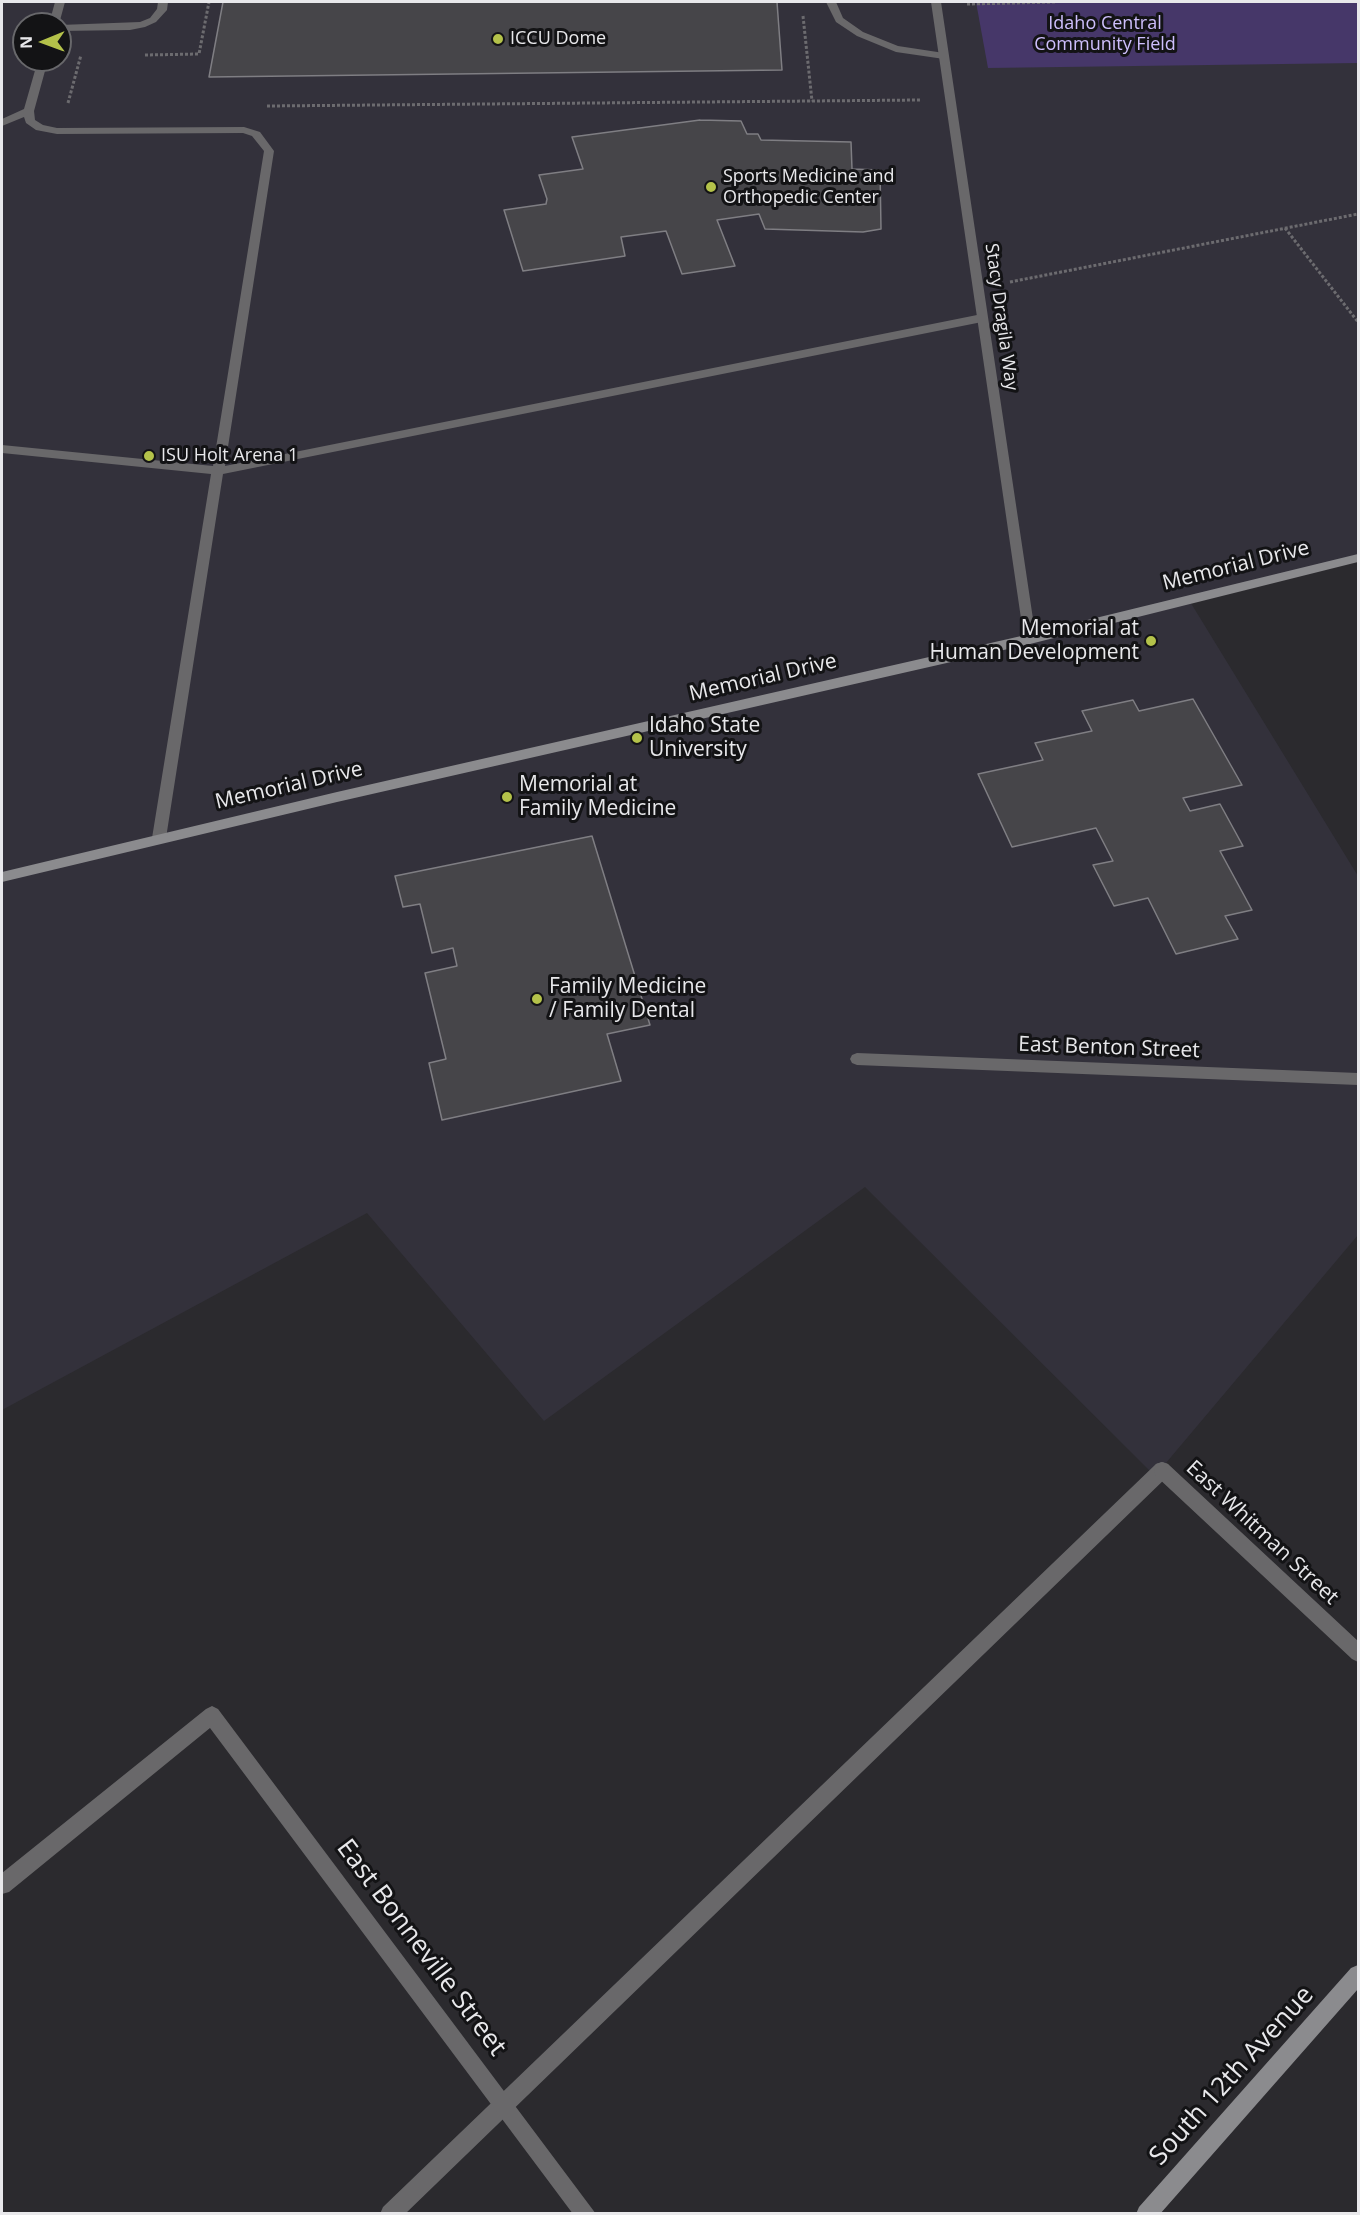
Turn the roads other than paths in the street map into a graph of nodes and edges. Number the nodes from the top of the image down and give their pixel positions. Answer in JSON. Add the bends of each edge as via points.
{"nodes":[{"id":1,"x":164,"y":2,"type":"edge"},
{"id":2,"x":831,"y":2,"type":"edge"},
{"id":3,"x":936,"y":2,"type":"edge"},
{"id":4,"x":72,"y":28,"type":"edge"},
{"id":5,"x":944,"y":56,"type":"junction"},
{"id":6,"x":40,"y":72,"type":"edge"},
{"id":7,"x":29,"y":111,"type":"junction"},
{"id":8,"x":2,"y":123,"type":"edge"},
{"id":9,"x":982,"y":318,"type":"junction"},
{"id":10,"x":2,"y":449,"type":"edge"},
{"id":11,"x":218,"y":471,"type":"junction"},
{"id":12,"x":1359,"y":558,"type":"edge"},
{"id":13,"x":1030,"y":639,"type":"junction"},
{"id":14,"x":159,"y":838,"type":"junction"},
{"id":15,"x":2,"y":877,"type":"edge"},
{"id":16,"x":857,"y":1059,"type":"dead end"},
{"id":17,"x":1359,"y":1079,"type":"edge"},
{"id":18,"x":1359,"y":1653,"type":"edge"},
{"id":19,"x":2,"y":1885,"type":"edge"},
{"id":20,"x":1359,"y":1975,"type":"edge"},
{"id":21,"x":504,"y":2104,"type":"junction"},
{"id":22,"x":390,"y":2214,"type":"edge"},
{"id":23,"x":586,"y":2214,"type":"edge"},
{"id":24,"x":1146,"y":2214,"type":"edge"}],
"edges":[{"from":1,"to":4,"type":"street","via":[[153,20],[142,25]]},
{"from":2,"to":5,"type":"street","via":[[839,20],[860,34],[896,49]]},
{"from":3,"to":5,"type":"street","name":"Stacy Dragila Way"},
{"from":5,"to":9,"type":"street","name":"Stacy Dragila Way"},
{"from":6,"to":7,"type":"street"},
{"from":7,"to":8,"type":"street"},
{"from":7,"to":11,"type":"street","via":[[30,121],[40,128],[57,131],[244,130],[256,134],[269,151]]},
{"from":9,"to":11,"type":"street"},
{"from":9,"to":13,"type":"street","name":"Stacy Dragila Way"},
{"from":10,"to":11,"type":"street"},
{"from":11,"to":14,"type":"street"},
{"from":12,"to":13,"type":"street","name":"Memorial Drive"},
{"from":13,"to":14,"type":"street","name":"Memorial Drive"},
{"from":14,"to":15,"type":"street","name":"Memorial Drive"},
{"from":16,"to":17,"type":"street","name":"East Benton Street"},
{"from":18,"to":21,"type":"street","name":"East Whitman Street","via":[[1162,1470]]},
{"from":19,"to":21,"type":"street","name":"East Bonneville Street","via":[[212,1715]]},
{"from":20,"to":24,"type":"street","name":"South 12th Avenue"},
{"from":21,"to":22,"type":"street"},
{"from":21,"to":23,"type":"street","name":"East Bonneville Street"}]}
